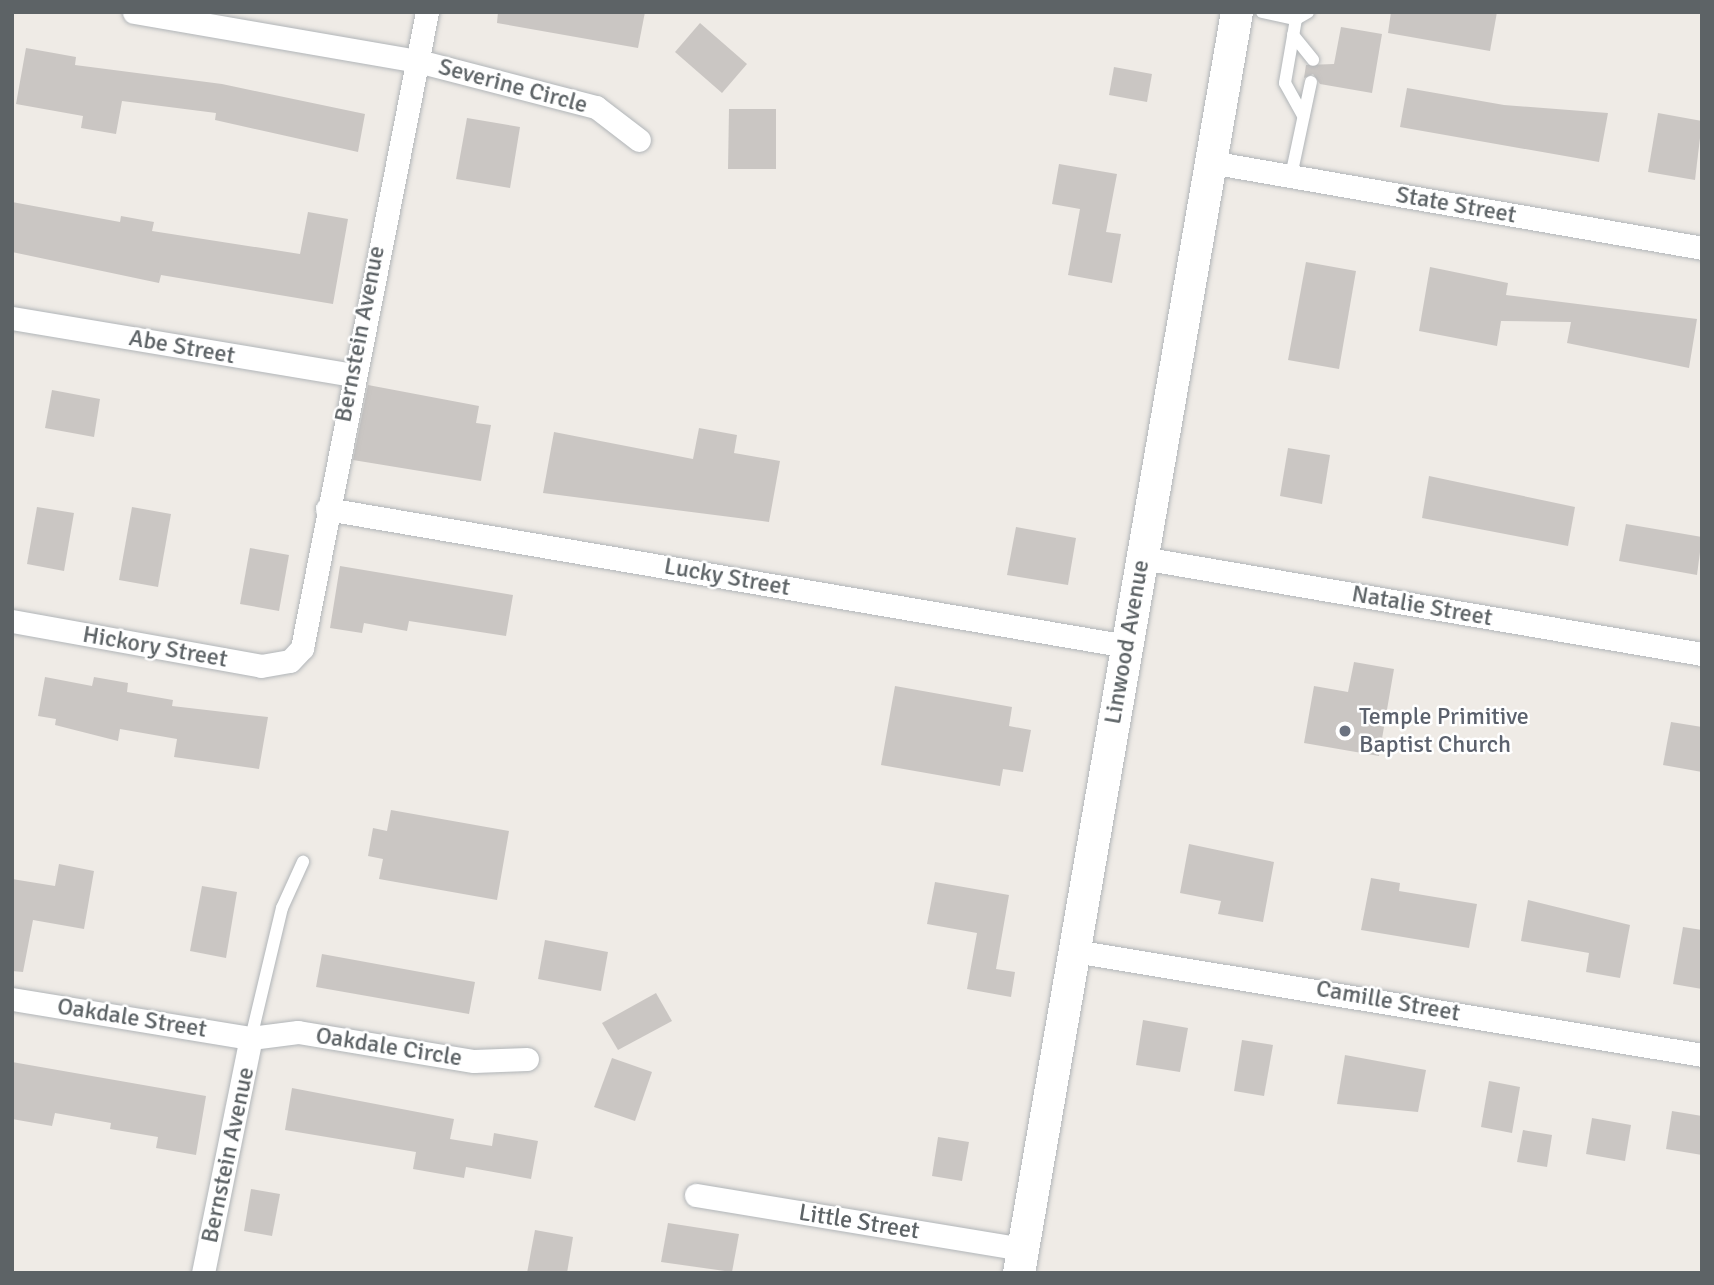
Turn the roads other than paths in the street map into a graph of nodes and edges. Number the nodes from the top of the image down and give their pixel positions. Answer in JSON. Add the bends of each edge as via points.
{"nodes":[{"id":1,"x":134,"y":12,"type":"edge"},
{"id":2,"x":427,"y":12,"type":"edge"},
{"id":3,"x":1237,"y":12,"type":"edge"},
{"id":4,"x":1262,"y":12,"type":"edge"},
{"id":5,"x":1308,"y":12,"type":"edge"},
{"id":6,"x":1296,"y":19,"type":"junction"},
{"id":7,"x":1293,"y":34,"type":"junction"},
{"id":8,"x":1314,"y":60,"type":"dead end"},
{"id":9,"x":418,"y":61,"type":"junction"},
{"id":10,"x":1311,"y":82,"type":"dead end"},
{"id":11,"x":1303,"y":116,"type":"junction"},
{"id":12,"x":639,"y":140,"type":"dead end"},
{"id":13,"x":1210,"y":162,"type":"junction"},
{"id":14,"x":1291,"y":176,"type":"junction"},
{"id":15,"x":1702,"y":248,"type":"edge"},
{"id":16,"x":12,"y":318,"type":"edge"},
{"id":17,"x":351,"y":375,"type":"junction"},
{"id":18,"x":327,"y":509,"type":"junction"},
{"id":19,"x":1142,"y":558,"type":"junction"},
{"id":20,"x":12,"y":621,"type":"edge"},
{"id":21,"x":1127,"y":646,"type":"junction"},
{"id":22,"x":1702,"y":654,"type":"edge"},
{"id":23,"x":296,"y":656,"type":"joint"},
{"id":24,"x":303,"y":862,"type":"dead end"},
{"id":25,"x":1074,"y":951,"type":"junction"},
{"id":26,"x":12,"y":999,"type":"edge"},
{"id":27,"x":251,"y":1038,"type":"junction"},
{"id":28,"x":1702,"y":1055,"type":"edge"},
{"id":29,"x":527,"y":1059,"type":"dead end"},
{"id":30,"x":696,"y":1195,"type":"dead end"},
{"id":31,"x":1021,"y":1261,"type":"edge"},
{"id":32,"x":203,"y":1273,"type":"edge"}],
"edges":[{"from":1,"to":9,"type":"street","name":"Severine Circle"},
{"from":2,"to":9,"type":"street","name":"Bernstein Avenue"},
{"from":3,"to":13,"type":"main road","name":"Linwood Avenue"},
{"from":4,"to":6,"type":"lane"},
{"from":5,"to":6,"type":"lane"},
{"from":6,"to":7,"type":"lane"},
{"from":7,"to":8,"type":"lane"},
{"from":7,"to":11,"type":"lane","via":[[1285,83]]},
{"from":9,"to":12,"type":"street","name":"Severine Circle","via":[[596,107]]},
{"from":9,"to":17,"type":"street","name":"Bernstein Avenue"},
{"from":10,"to":11,"type":"lane"},
{"from":11,"to":14,"type":"lane"},
{"from":13,"to":14,"type":"street","name":"State Street"},
{"from":13,"to":19,"type":"main road","name":"Linwood Avenue"},
{"from":14,"to":15,"type":"street","name":"State Street"},
{"from":16,"to":17,"type":"street","name":"Abe Street"},
{"from":17,"to":18,"type":"street","name":"Bernstein Avenue"},
{"from":18,"to":21,"type":"street","name":"Lucky Street"},
{"from":18,"to":23,"type":"street","name":"Bernstein Avenue"},
{"from":19,"to":21,"type":"main road","name":"Linwood Avenue"},
{"from":19,"to":22,"type":"street","name":"Natalie Street"},
{"from":20,"to":23,"type":"street","name":"Hickory Street","via":[[261,666],[277,666]]},
{"from":21,"to":25,"type":"main road","name":"Linwood Avenue"},
{"from":24,"to":27,"type":"lane","via":[[282,908]]},
{"from":25,"to":28,"type":"street","name":"Camille Street"},
{"from":25,"to":31,"type":"main road","name":"Linwood Avenue"},
{"from":26,"to":27,"type":"street","name":"Oakdale Street"},
{"from":27,"to":29,"type":"street","name":"Oakdale Circle","via":[[298,1032],[474,1061]]},
{"from":27,"to":32,"type":"street","name":"Bernstein Avenue"},
{"from":30,"to":31,"type":"street","name":"Little Street"}]}
